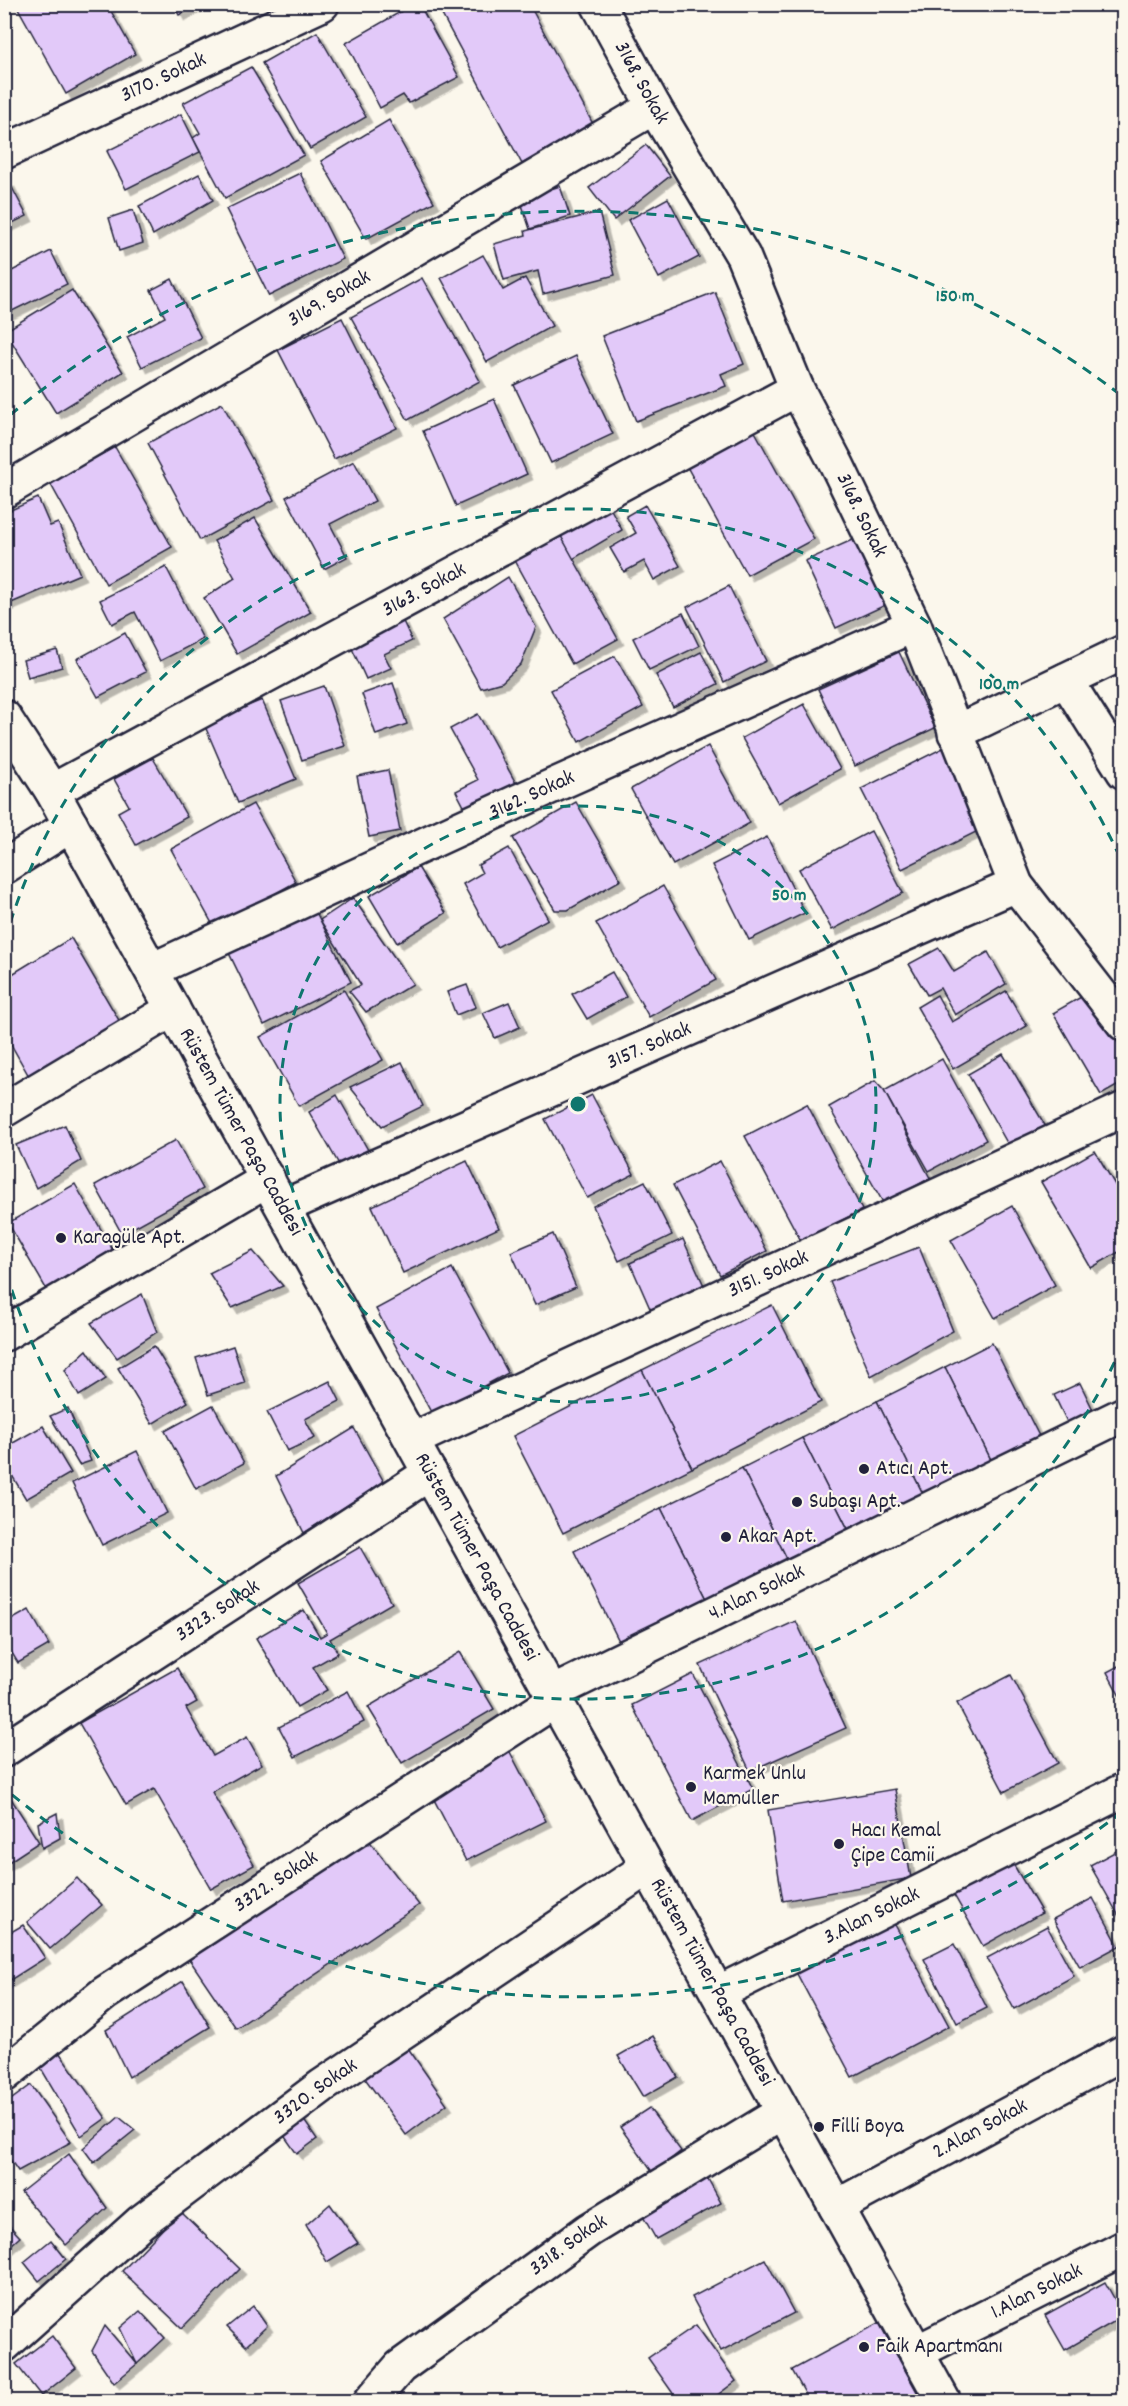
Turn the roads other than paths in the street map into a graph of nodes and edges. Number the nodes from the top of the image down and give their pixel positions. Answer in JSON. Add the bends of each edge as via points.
{"nodes":[{"id":1,"x":322,"y":4,"type":"edge"},
{"id":2,"x":598,"y":4,"type":"edge"},
{"id":3,"x":654,"y":107,"type":"junction"},
{"id":4,"x":4,"y":152,"type":"edge"},
{"id":5,"x":797,"y":389,"type":"junction"},
{"id":6,"x":4,"y":491,"type":"edge"},
{"id":7,"x":914,"y":625,"type":"junction"},
{"id":8,"x":1124,"y":652,"type":"edge"},
{"id":9,"x":1066,"y":680,"type":"junction"},
{"id":10,"x":4,"y":717,"type":"edge"},
{"id":11,"x":955,"y":733,"type":"junction"},
{"id":12,"x":1124,"y":772,"type":"edge"},
{"id":13,"x":52,"y":791,"type":"junction"},
{"id":14,"x":71,"y":825,"type":"junction"},
{"id":15,"x":4,"y":867,"type":"edge"},
{"id":16,"x":1016,"y":885,"type":"junction"},
{"id":17,"x":152,"y":970,"type":"junction"},
{"id":18,"x":173,"y":1009,"type":"junction"},
{"id":19,"x":1124,"y":1024,"type":"edge"},
{"id":20,"x":1124,"y":1109,"type":"edge"},
{"id":21,"x":4,"y":1110,"type":"edge"},
{"id":22,"x":275,"y":1193,"type":"junction"},
{"id":23,"x":4,"y":1334,"type":"edge"},
{"id":24,"x":1124,"y":1414,"type":"edge"},
{"id":25,"x":412,"y":1440,"type":"junction"},
{"id":26,"x":430,"y":1473,"type":"junction"},
{"id":27,"x":554,"y":1696,"type":"junction"},
{"id":28,"x":4,"y":1750,"type":"edge"},
{"id":29,"x":1124,"y":1790,"type":"edge"},
{"id":30,"x":648,"y":1866,"type":"junction"},
{"id":31,"x":718,"y":1993,"type":"junction"},
{"id":32,"x":1124,"y":2052,"type":"edge"},
{"id":33,"x":4,"y":2075,"type":"edge"},
{"id":34,"x":783,"y":2112,"type":"junction"},
{"id":35,"x":836,"y":2207,"type":"junction"},
{"id":36,"x":1124,"y":2248,"type":"edge"},
{"id":37,"x":4,"y":2345,"type":"edge"},
{"id":38,"x":917,"y":2352,"type":"junction"},
{"id":39,"x":370,"y":2402,"type":"edge"},
{"id":40,"x":944,"y":2402,"type":"edge"}],
"edges":[{"from":1,"to":4,"type":"street","name":"3170. Sokak"},
{"from":2,"to":3,"type":"street","name":"3168. Sokak"},
{"from":3,"to":5,"type":"street","name":"3168. Sokak","via":[[743,256]]},
{"from":3,"to":6,"type":"street","name":"3169. Sokak"},
{"from":5,"to":7,"type":"street","name":"3168. Sokak"},
{"from":5,"to":13,"type":"street","name":"3163. Sokak"},
{"from":7,"to":11,"type":"street","name":"3168. Sokak"},
{"from":7,"to":17,"type":"street","name":"3162. Sokak"},
{"from":8,"to":9,"type":"street"},
{"from":9,"to":11,"type":"street"},
{"from":9,"to":12,"type":"street"},
{"from":10,"to":13,"type":"street","name":"Rüstem Tümer Paşa Caddesi"},
{"from":11,"to":16,"type":"street","name":"3168. Sokak"},
{"from":13,"to":14,"type":"street","name":"Rüstem Tümer Paşa Caddesi"},
{"from":14,"to":15,"type":"street"},
{"from":14,"to":17,"type":"street","name":"Rüstem Tümer Paşa Caddesi"},
{"from":16,"to":19,"type":"street","name":"3168. Sokak"},
{"from":16,"to":22,"type":"street","name":"3157. Sokak"},
{"from":17,"to":18,"type":"street","name":"Rüstem Tümer Paşa Caddesi"},
{"from":18,"to":21,"type":"street"},
{"from":18,"to":22,"type":"street","name":"Rüstem Tümer Paşa Caddesi"},
{"from":20,"to":25,"type":"street","name":"3151. Sokak"},
{"from":22,"to":23,"type":"street","name":"3157. Sokak"},
{"from":22,"to":25,"type":"street","name":"Rüstem Tümer Paşa Caddesi"},
{"from":24,"to":27,"type":"street","name":"4.Alan Sokak"},
{"from":25,"to":26,"type":"street","name":"Rüstem Tümer Paşa Caddesi"},
{"from":26,"to":27,"type":"street","name":"Rüstem Tümer Paşa Caddesi"},
{"from":26,"to":28,"type":"street","name":"3323. Sokak"},
{"from":27,"to":30,"type":"street","name":"Rüstem Tümer Paşa Caddesi"},
{"from":27,"to":33,"type":"street","name":"3322. Sokak","via":[[105,1993]]},
{"from":29,"to":31,"type":"street","name":"3.Alan Sokak"},
{"from":30,"to":31,"type":"street","name":"Rüstem Tümer Paşa Caddesi"},
{"from":30,"to":37,"type":"street","name":"3320. Sokak","via":[[322,2086],[141,2222]]},
{"from":31,"to":34,"type":"street","name":"Rüstem Tümer Paşa Caddesi"},
{"from":32,"to":35,"type":"street","name":"2.Alan Sokak"},
{"from":34,"to":35,"type":"street","name":"Rüstem Tümer Paşa Caddesi"},
{"from":34,"to":39,"type":"street","name":"3318. Sokak","via":[[590,2230],[400,2367]]},
{"from":35,"to":38,"type":"street","name":"Rüstem Tümer Paşa Caddesi"},
{"from":36,"to":38,"type":"street","name":"1.Alan Sokak"},
{"from":38,"to":40,"type":"street","name":"Rüstem Tümer Paşa Caddesi"}]}
